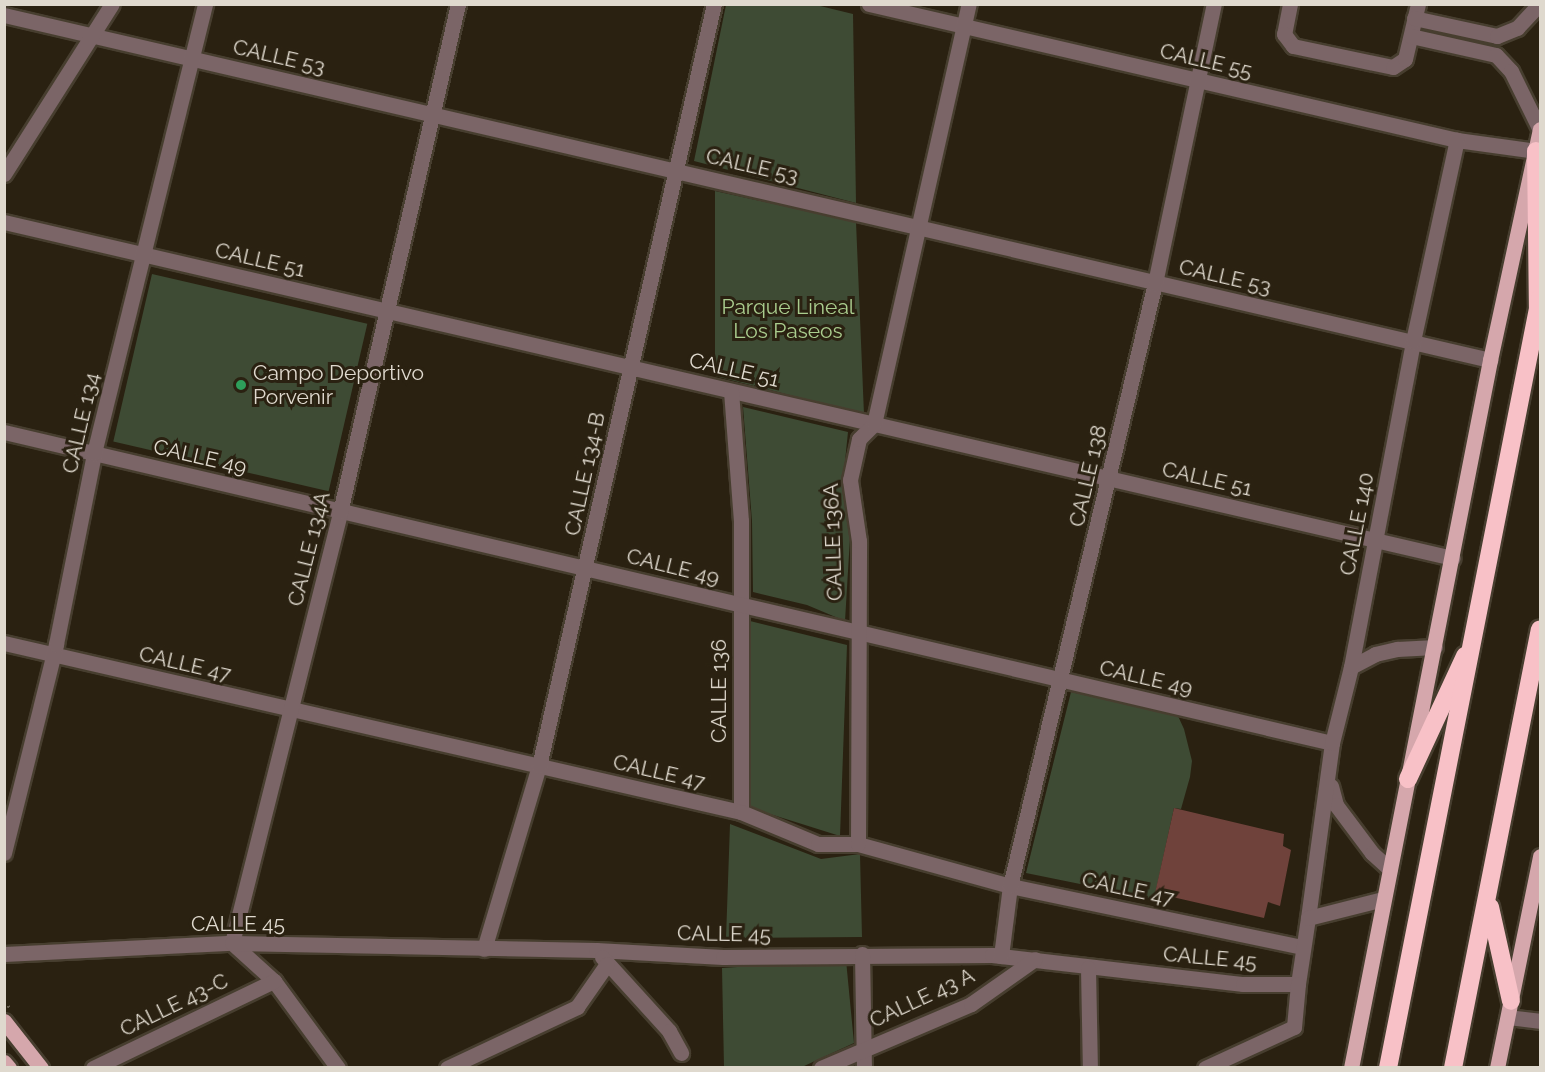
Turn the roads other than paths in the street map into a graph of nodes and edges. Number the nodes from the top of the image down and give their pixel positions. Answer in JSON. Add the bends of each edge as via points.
{"nodes":[{"id":1,"x":112,"y":4,"type":"edge"},
{"id":2,"x":205,"y":4,"type":"edge"},
{"id":3,"x":458,"y":4,"type":"edge"},
{"id":4,"x":714,"y":4,"type":"edge"},
{"id":5,"x":869,"y":4,"type":"edge"},
{"id":6,"x":969,"y":4,"type":"edge"},
{"id":7,"x":1214,"y":4,"type":"edge"},
{"id":8,"x":1290,"y":4,"type":"edge"},
{"id":9,"x":1539,"y":4,"type":"edge"},
{"id":10,"x":1416,"y":11,"type":"edge"},
{"id":11,"x":4,"y":15,"type":"edge"},
{"id":12,"x":965,"y":27,"type":"junction"},
{"id":13,"x":92,"y":35,"type":"junction"},
{"id":14,"x":1411,"y":36,"type":"junction"},
{"id":15,"x":192,"y":58,"type":"junction"},
{"id":16,"x":1198,"y":81,"type":"junction"},
{"id":17,"x":432,"y":113,"type":"junction"},
{"id":18,"x":1540,"y":130,"type":"edge"},
{"id":19,"x":1457,"y":140,"type":"junction"},
{"id":20,"x":1536,"y":151,"type":"junction"},
{"id":21,"x":677,"y":170,"type":"junction"},
{"id":22,"x":4,"y":174,"type":"edge"},
{"id":23,"x":4,"y":222,"type":"edge"},
{"id":24,"x":919,"y":227,"type":"junction"},
{"id":25,"x":144,"y":255,"type":"junction"},
{"id":26,"x":1155,"y":283,"type":"junction"},
{"id":27,"x":1539,"y":305,"type":"edge"},
{"id":28,"x":387,"y":311,"type":"junction"},
{"id":29,"x":1413,"y":341,"type":"junction"},
{"id":30,"x":1490,"y":360,"type":"junction"},
{"id":31,"x":629,"y":367,"type":"junction"},
{"id":32,"x":731,"y":390,"type":"junction"},
{"id":33,"x":874,"y":424,"type":"junction"},
{"id":34,"x":4,"y":432,"type":"edge"},
{"id":35,"x":94,"y":453,"type":"junction"},
{"id":36,"x":1109,"y":478,"type":"junction"},
{"id":37,"x":340,"y":512,"type":"junction"},
{"id":38,"x":1375,"y":540,"type":"junction"},
{"id":39,"x":1453,"y":558,"type":"junction"},
{"id":40,"x":587,"y":566,"type":"junction"},
{"id":41,"x":739,"y":605,"type":"junction"},
{"id":42,"x":1477,"y":630,"type":"junction"},
{"id":43,"x":1540,"y":630,"type":"edge"},
{"id":44,"x":856,"y":633,"type":"junction"},
{"id":45,"x":4,"y":643,"type":"edge"},
{"id":46,"x":1435,"y":647,"type":"junction"},
{"id":47,"x":52,"y":654,"type":"junction"},
{"id":48,"x":1352,"y":667,"type":"junction"},
{"id":49,"x":1061,"y":679,"type":"junction"},
{"id":50,"x":291,"y":710,"type":"junction"},
{"id":51,"x":1332,"y":744,"type":"junction"},
{"id":52,"x":539,"y":765,"type":"junction"},
{"id":53,"x":1329,"y":777,"type":"junction"},
{"id":54,"x":1408,"y":779,"type":"junction"},
{"id":55,"x":741,"y":813,"type":"junction"},
{"id":56,"x":858,"y":844,"type":"junction"},
{"id":57,"x":4,"y":853,"type":"edge"},
{"id":58,"x":1540,"y":856,"type":"edge"},
{"id":59,"x":1390,"y":869,"type":"junction"},
{"id":60,"x":1010,"y":886,"type":"junction"},
{"id":61,"x":1488,"y":893,"type":"junction"},
{"id":62,"x":1383,"y":900,"type":"junction"},
{"id":63,"x":1308,"y":918,"type":"junction"},
{"id":64,"x":232,"y":944,"type":"junction"},
{"id":65,"x":1301,"y":947,"type":"junction"},
{"id":66,"x":484,"y":949,"type":"junction"},
{"id":67,"x":597,"y":950,"type":"junction"},
{"id":68,"x":4,"y":954,"type":"edge"},
{"id":69,"x":862,"y":954,"type":"junction"},
{"id":70,"x":1001,"y":956,"type":"junction"},
{"id":71,"x":1035,"y":959,"type":"junction"},
{"id":72,"x":607,"y":964,"type":"junction"},
{"id":73,"x":1088,"y":968,"type":"junction"},
{"id":74,"x":274,"y":981,"type":"junction"},
{"id":75,"x":1298,"y":984,"type":"junction"},
{"id":76,"x":1510,"y":1009,"type":"junction"},
{"id":77,"x":4,"y":1021,"type":"edge"},
{"id":78,"x":1540,"y":1021,"type":"edge"},
{"id":79,"x":863,"y":1048,"type":"junction"},
{"id":80,"x":681,"y":1053,"type":"dead end"},
{"id":81,"x":4,"y":1062,"type":"edge"},
{"id":82,"x":9,"y":1068,"type":"edge"},
{"id":83,"x":41,"y":1068,"type":"edge"},
{"id":84,"x":93,"y":1068,"type":"edge"},
{"id":85,"x":338,"y":1068,"type":"edge"},
{"id":86,"x":447,"y":1068,"type":"edge"},
{"id":87,"x":821,"y":1068,"type":"edge"},
{"id":88,"x":864,"y":1068,"type":"edge"},
{"id":89,"x":1090,"y":1068,"type":"edge"},
{"id":90,"x":1205,"y":1068,"type":"edge"},
{"id":91,"x":1351,"y":1068,"type":"edge"},
{"id":92,"x":1388,"y":1068,"type":"edge"},
{"id":93,"x":1453,"y":1068,"type":"edge"},
{"id":94,"x":1497,"y":1068,"type":"edge"}],
"edges":[{"from":1,"to":13,"type":"street"},
{"from":2,"to":15,"type":"street","name":"CALLE 134"},
{"from":3,"to":17,"type":"street","name":"CALLE 134A"},
{"from":4,"to":21,"type":"street","name":"CALLE 134-B"},
{"from":5,"to":12,"type":"street","name":"CALLE 55"},
{"from":6,"to":12,"type":"street","name":"CALLE 136A"},
{"from":7,"to":16,"type":"street","name":"CALLE 138"},
{"from":8,"to":14,"type":"street","via":[[1284,34],[1293,45],[1393,67],[1405,59]]},
{"from":9,"to":10,"type":"street","via":[[1517,28],[1497,36]]},
{"from":10,"to":14,"type":"street"},
{"from":11,"to":13,"type":"street","name":"CALLE 53"},
{"from":12,"to":16,"type":"street","name":"CALLE 55"},
{"from":12,"to":24,"type":"street","name":"CALLE 136A"},
{"from":13,"to":15,"type":"street","name":"CALLE 53"},
{"from":13,"to":22,"type":"street"},
{"from":14,"to":18,"type":"street","via":[[1496,55],[1511,70]]},
{"from":15,"to":17,"type":"street","name":"CALLE 53"},
{"from":15,"to":25,"type":"street","name":"CALLE 134"},
{"from":16,"to":19,"type":"street","name":"CALLE 55"},
{"from":16,"to":26,"type":"street","name":"CALLE 138"},
{"from":17,"to":21,"type":"street","name":"CALLE 53"},
{"from":17,"to":28,"type":"street","name":"CALLE 134A"},
{"from":18,"to":20,"type":"main road"},
{"from":19,"to":20,"type":"street","name":"CALLE 55"},
{"from":19,"to":29,"type":"street","name":"CALLE 140"},
{"from":20,"to":27,"type":"highway"},
{"from":20,"to":30,"type":"main road"},
{"from":21,"to":24,"type":"street","name":"CALLE 53"},
{"from":21,"to":31,"type":"street","name":"CALLE 134-B"},
{"from":23,"to":25,"type":"street","name":"CALLE 51"},
{"from":24,"to":26,"type":"street","name":"CALLE 53"},
{"from":24,"to":33,"type":"street","name":"CALLE 136A"},
{"from":25,"to":28,"type":"street","name":"CALLE 51"},
{"from":25,"to":35,"type":"street","name":"CALLE 134"},
{"from":26,"to":29,"type":"street","name":"CALLE 53"},
{"from":26,"to":36,"type":"street","name":"CALLE 138"},
{"from":27,"to":42,"type":"highway"},
{"from":28,"to":31,"type":"street","name":"CALLE 51"},
{"from":28,"to":37,"type":"street","name":"CALLE 134A"},
{"from":29,"to":30,"type":"street","name":"CALLE 53"},
{"from":29,"to":38,"type":"street","name":"CALLE 140"},
{"from":30,"to":39,"type":"main road"},
{"from":31,"to":32,"type":"street","name":"CALLE 51"},
{"from":31,"to":40,"type":"street","name":"CALLE 134-B"},
{"from":32,"to":33,"type":"street","name":"CALLE 51"},
{"from":32,"to":41,"type":"street","name":"CALLE 136","via":[[741,521]]},
{"from":33,"to":36,"type":"street","name":"CALLE 51"},
{"from":33,"to":44,"type":"street","name":"CALLE 136A","via":[[859,439],[850,480],[859,541]]},
{"from":34,"to":35,"type":"street","name":"CALLE 49"},
{"from":35,"to":37,"type":"street","name":"CALLE 49"},
{"from":35,"to":47,"type":"street","name":"CALLE 134"},
{"from":36,"to":38,"type":"street","name":"CALLE 51"},
{"from":36,"to":49,"type":"street","name":"CALLE 138"},
{"from":37,"to":40,"type":"street","name":"CALLE 49"},
{"from":37,"to":50,"type":"street","name":"CALLE 134A"},
{"from":38,"to":39,"type":"street","name":"CALLE 51"},
{"from":38,"to":48,"type":"street","name":"CALLE 140"},
{"from":39,"to":46,"type":"main road"},
{"from":40,"to":41,"type":"street","name":"CALLE 49"},
{"from":40,"to":52,"type":"street","name":"CALLE 134-B"},
{"from":41,"to":44,"type":"street","name":"CALLE 49"},
{"from":41,"to":55,"type":"street","name":"CALLE 136"},
{"from":42,"to":54,"type":"highway"},
{"from":42,"to":92,"type":"highway"},
{"from":43,"to":61,"type":"highway"},
{"from":44,"to":49,"type":"street","name":"CALLE 49"},
{"from":44,"to":56,"type":"street","name":"CALLE 136A"},
{"from":45,"to":47,"type":"street","name":"CALLE 47"},
{"from":46,"to":48,"type":"street","via":[[1397,648],[1375,654]]},
{"from":46,"to":54,"type":"main road"},
{"from":47,"to":50,"type":"street","name":"CALLE 47"},
{"from":47,"to":57,"type":"street","name":"CALLE 134"},
{"from":48,"to":51,"type":"street","name":"CALLE 140"},
{"from":49,"to":51,"type":"street","name":"CALLE 49"},
{"from":49,"to":60,"type":"street","name":"CALLE 138"},
{"from":50,"to":52,"type":"street","name":"CALLE 47"},
{"from":50,"to":64,"type":"street","name":"CALLE 134A"},
{"from":51,"to":53,"type":"street","name":"CALLE 140"},
{"from":52,"to":55,"type":"street","name":"CALLE 47"},
{"from":52,"to":66,"type":"street","name":"CALLE 134-B"},
{"from":53,"to":59,"type":"street","via":[[1336,805],[1372,853]]},
{"from":53,"to":63,"type":"street","name":"CALLE 140"},
{"from":54,"to":59,"type":"main road"},
{"from":55,"to":56,"type":"street","name":"CALLE 47","via":[[818,844]]},
{"from":56,"to":60,"type":"street","name":"CALLE 47"},
{"from":58,"to":76,"type":"main road"},
{"from":59,"to":62,"type":"main road"},
{"from":60,"to":65,"type":"street","name":"CALLE 47"},
{"from":60,"to":70,"type":"street","name":"CALLE 138"},
{"from":61,"to":76,"type":"highway"},
{"from":61,"to":93,"type":"highway"},
{"from":62,"to":63,"type":"street"},
{"from":62,"to":91,"type":"main road"},
{"from":63,"to":65,"type":"street"},
{"from":64,"to":66,"type":"street","name":"CALLE 45"},
{"from":64,"to":68,"type":"street","name":"CALLE 45"},
{"from":64,"to":74,"type":"street"},
{"from":65,"to":75,"type":"street"},
{"from":66,"to":67,"type":"street","name":"CALLE 45"},
{"from":67,"to":69,"type":"street","name":"CALLE 45","via":[[723,957]]},
{"from":67,"to":72,"type":"street"},
{"from":69,"to":70,"type":"street","name":"CALLE 45"},
{"from":69,"to":79,"type":"street"},
{"from":70,"to":71,"type":"street","name":"CALLE 45"},
{"from":71,"to":73,"type":"street","name":"CALLE 45"},
{"from":71,"to":79,"type":"street","name":"CALLE 43 A","via":[[970,1004]]},
{"from":72,"to":80,"type":"street","via":[[669,1031]]},
{"from":72,"to":86,"type":"street","via":[[577,1007]]},
{"from":73,"to":75,"type":"street","name":"CALLE 45","via":[[1243,984]]},
{"from":73,"to":89,"type":"street"},
{"from":74,"to":84,"type":"street","name":"CALLE 43-C"},
{"from":74,"to":85,"type":"street"},
{"from":75,"to":90,"type":"street","via":[[1294,1027]]},
{"from":76,"to":78,"type":"street"},
{"from":76,"to":94,"type":"main road"},
{"from":77,"to":83,"type":"main road"},
{"from":79,"to":87,"type":"street","name":"CALLE 43 A"},
{"from":79,"to":88,"type":"street"},
{"from":81,"to":82,"type":"main road"}]}
